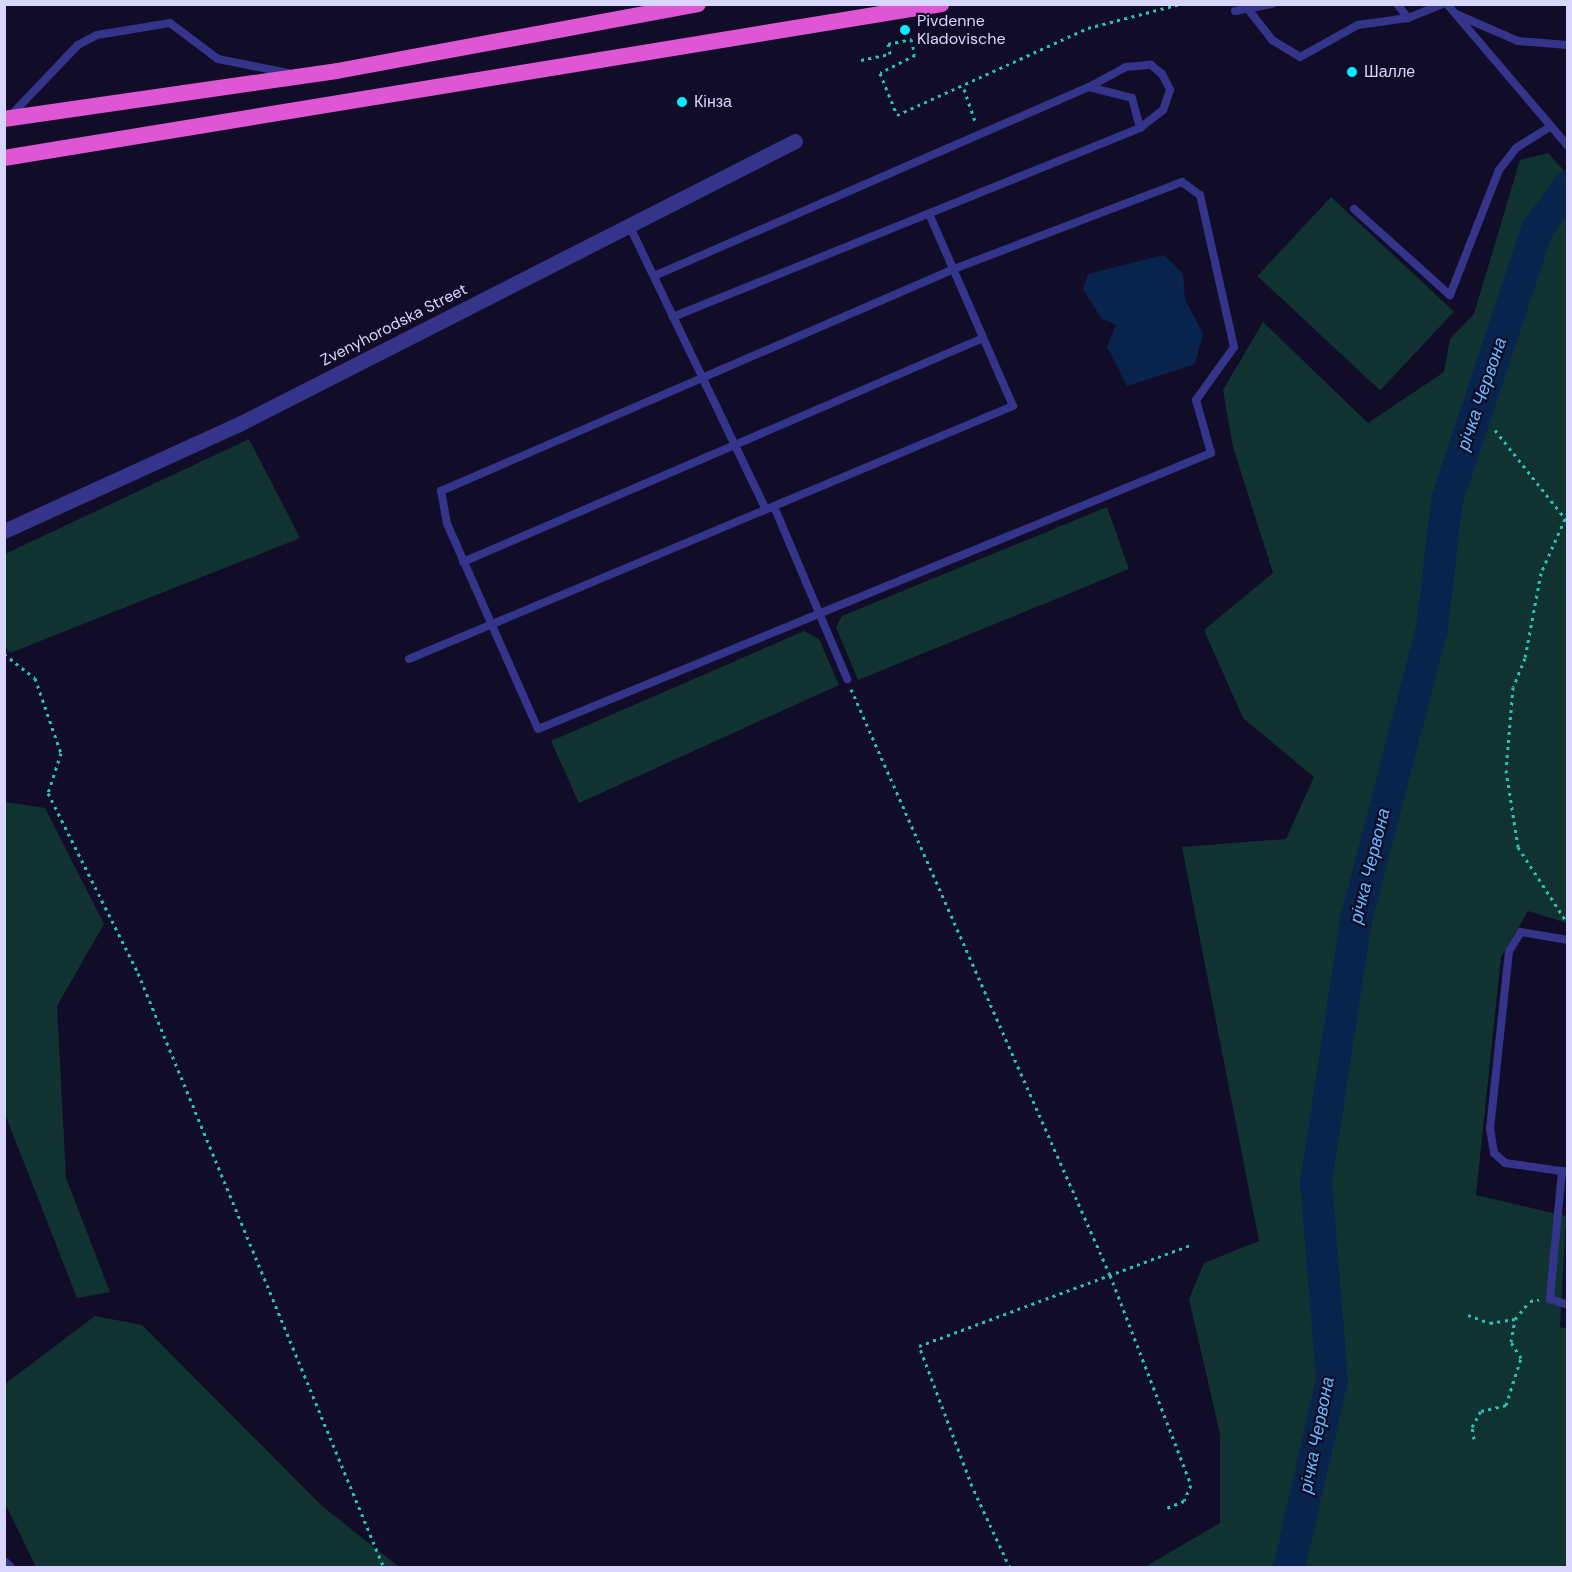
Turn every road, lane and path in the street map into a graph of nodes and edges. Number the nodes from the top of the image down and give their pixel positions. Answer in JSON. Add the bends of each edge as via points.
{"nodes":[{"id":1,"x":698,"y":4,"type":"edge"},
{"id":2,"x":941,"y":4,"type":"edge"},
{"id":3,"x":1180,"y":4,"type":"edge"},
{"id":4,"x":1272,"y":4,"type":"edge"},
{"id":5,"x":1397,"y":4,"type":"edge"},
{"id":6,"x":1442,"y":4,"type":"edge"},
{"id":7,"x":1447,"y":4,"type":"edge"},
{"id":8,"x":1248,"y":9,"type":"junction"},
{"id":9,"x":645,"y":10,"type":"edge"},
{"id":10,"x":1235,"y":11,"type":"dead end"},
{"id":11,"x":1454,"y":13,"type":"junction"},
{"id":12,"x":1408,"y":18,"type":"junction"},
{"id":13,"x":1568,"y":45,"type":"edge"},
{"id":14,"x":861,"y":60,"type":"dead end"},
{"id":15,"x":308,"y":76,"type":"junction"},
{"id":16,"x":1089,"y":87,"type":"junction"},
{"id":17,"x":964,"y":88,"type":"junction"},
{"id":18,"x":6,"y":119,"type":"edge"},
{"id":19,"x":1550,"y":127,"type":"junction"},
{"id":20,"x":1140,"y":128,"type":"junction"},
{"id":21,"x":980,"y":134,"type":"junction"},
{"id":22,"x":795,"y":141,"type":"dead end"},
{"id":23,"x":1568,"y":146,"type":"edge"},
{"id":24,"x":4,"y":158,"type":"edge"},
{"id":25,"x":1354,"y":209,"type":"dead end"},
{"id":26,"x":929,"y":214,"type":"junction"},
{"id":27,"x":629,"y":225,"type":"junction"},
{"id":28,"x":954,"y":269,"type":"junction"},
{"id":29,"x":654,"y":276,"type":"junction"},
{"id":30,"x":674,"y":317,"type":"junction"},
{"id":31,"x":983,"y":338,"type":"junction"},
{"id":32,"x":703,"y":379,"type":"junction"},
{"id":33,"x":1495,"y":430,"type":"dead end"},
{"id":34,"x":734,"y":445,"type":"junction"},
{"id":35,"x":765,"y":508,"type":"junction"},
{"id":36,"x":775,"y":510,"type":"junction"},
{"id":37,"x":1568,"y":512,"type":"edge"},
{"id":38,"x":1566,"y":520,"type":"edge"},
{"id":39,"x":4,"y":531,"type":"edge"},
{"id":40,"x":463,"y":561,"type":"junction"},
{"id":41,"x":818,"y":611,"type":"junction"},
{"id":42,"x":491,"y":624,"type":"junction"},
{"id":43,"x":4,"y":654,"type":"edge"},
{"id":44,"x":409,"y":659,"type":"dead end"},
{"id":45,"x":847,"y":679,"type":"joint"},
{"id":46,"x":1568,"y":924,"type":"edge"},
{"id":47,"x":1568,"y":940,"type":"edge"},
{"id":48,"x":1565,"y":1171,"type":"edge"},
{"id":49,"x":1191,"y":1245,"type":"dead end"},
{"id":50,"x":1110,"y":1275,"type":"junction"},
{"id":51,"x":1550,"y":1299,"type":"junction"},
{"id":52,"x":1568,"y":1305,"type":"edge"},
{"id":53,"x":1468,"y":1315,"type":"dead end"},
{"id":54,"x":1515,"y":1319,"type":"junction"},
{"id":55,"x":1474,"y":1439,"type":"dead end"},
{"id":56,"x":1167,"y":1508,"type":"dead end"},
{"id":57,"x":384,"y":1568,"type":"edge"},
{"id":58,"x":1010,"y":1568,"type":"edge"}],
"edges":[{"from":1,"to":9,"type":"highway"},
{"from":2,"to":24,"type":"highway"},
{"from":3,"to":17,"type":"path","via":[[1088,28]]},
{"from":4,"to":8,"type":"lane"},
{"from":5,"to":12,"type":"lane"},
{"from":6,"to":12,"type":"lane"},
{"from":7,"to":11,"type":"lane"},
{"from":8,"to":10,"type":"lane"},
{"from":8,"to":12,"type":"lane","via":[[1272,40],[1300,57],[1358,25]]},
{"from":9,"to":15,"type":"highway"},
{"from":11,"to":13,"type":"lane","via":[[1518,41]]},
{"from":11,"to":19,"type":"lane"},
{"from":14,"to":17,"type":"path","via":[[890,54],[888,44],[911,39],[915,55],[880,73],[897,115]]},
{"from":15,"to":18,"type":"highway"},
{"from":15,"to":18,"type":"lane","via":[[218,59],[171,23],[97,35],[78,45]]},
{"from":16,"to":20,"type":"lane","via":[[1132,98]]},
{"from":16,"to":20,"type":"lane","via":[[1126,67],[1151,65],[1162,74],[1170,90],[1163,110]]},
{"from":16,"to":21,"type":"lane"},
{"from":17,"to":21,"type":"path"},
{"from":19,"to":23,"type":"lane"},
{"from":19,"to":25,"type":"lane","via":[[1516,148],[1498,170],[1450,295]]},
{"from":20,"to":26,"type":"lane"},
{"from":21,"to":29,"type":"lane"},
{"from":22,"to":27,"type":"street","name":"Zvenyhorodska Street"},
{"from":26,"to":28,"type":"lane"},
{"from":26,"to":30,"type":"lane"},
{"from":27,"to":29,"type":"lane"},
{"from":27,"to":39,"type":"street","name":"Zvenyhorodska Street","via":[[237,425]]},
{"from":28,"to":31,"type":"lane"},
{"from":28,"to":32,"type":"lane"},
{"from":28,"to":41,"type":"lane","via":[[1182,182],[1200,195],[1234,347],[1196,400],[1211,453]]},
{"from":29,"to":30,"type":"lane"},
{"from":30,"to":32,"type":"lane"},
{"from":31,"to":34,"type":"lane"},
{"from":31,"to":36,"type":"lane","via":[[1012,406]]},
{"from":32,"to":34,"type":"lane"},
{"from":32,"to":40,"type":"lane","via":[[441,491],[447,524]]},
{"from":33,"to":38,"type":"path"},
{"from":34,"to":35,"type":"lane"},
{"from":34,"to":40,"type":"lane"},
{"from":35,"to":36,"type":"lane"},
{"from":35,"to":42,"type":"lane"},
{"from":36,"to":41,"type":"lane"},
{"from":37,"to":38,"type":"path"},
{"from":38,"to":46,"type":"path","via":[[1541,573],[1525,658],[1513,687],[1506,770],[1518,847]]},
{"from":40,"to":42,"type":"lane"},
{"from":41,"to":42,"type":"lane","via":[[538,729]]},
{"from":41,"to":45,"type":"lane"},
{"from":42,"to":44,"type":"lane"},
{"from":43,"to":57,"type":"path","via":[[35,678],[61,753],[48,793],[138,973]]},
{"from":45,"to":50,"type":"path"},
{"from":47,"to":48,"type":"lane","via":[[1521,932],[1509,951],[1490,1128],[1498,1159]]},
{"from":48,"to":51,"type":"lane"},
{"from":49,"to":50,"type":"path"},
{"from":50,"to":56,"type":"path","via":[[1191,1485],[1184,1501]]},
{"from":50,"to":58,"type":"path","via":[[919,1346]]},
{"from":51,"to":52,"type":"lane"},
{"from":51,"to":54,"type":"path","via":[[1530,1301]]},
{"from":53,"to":54,"type":"path","via":[[1490,1323]]},
{"from":54,"to":55,"type":"path","via":[[1511,1342],[1521,1358],[1506,1405],[1481,1411],[1472,1427]]}]}
